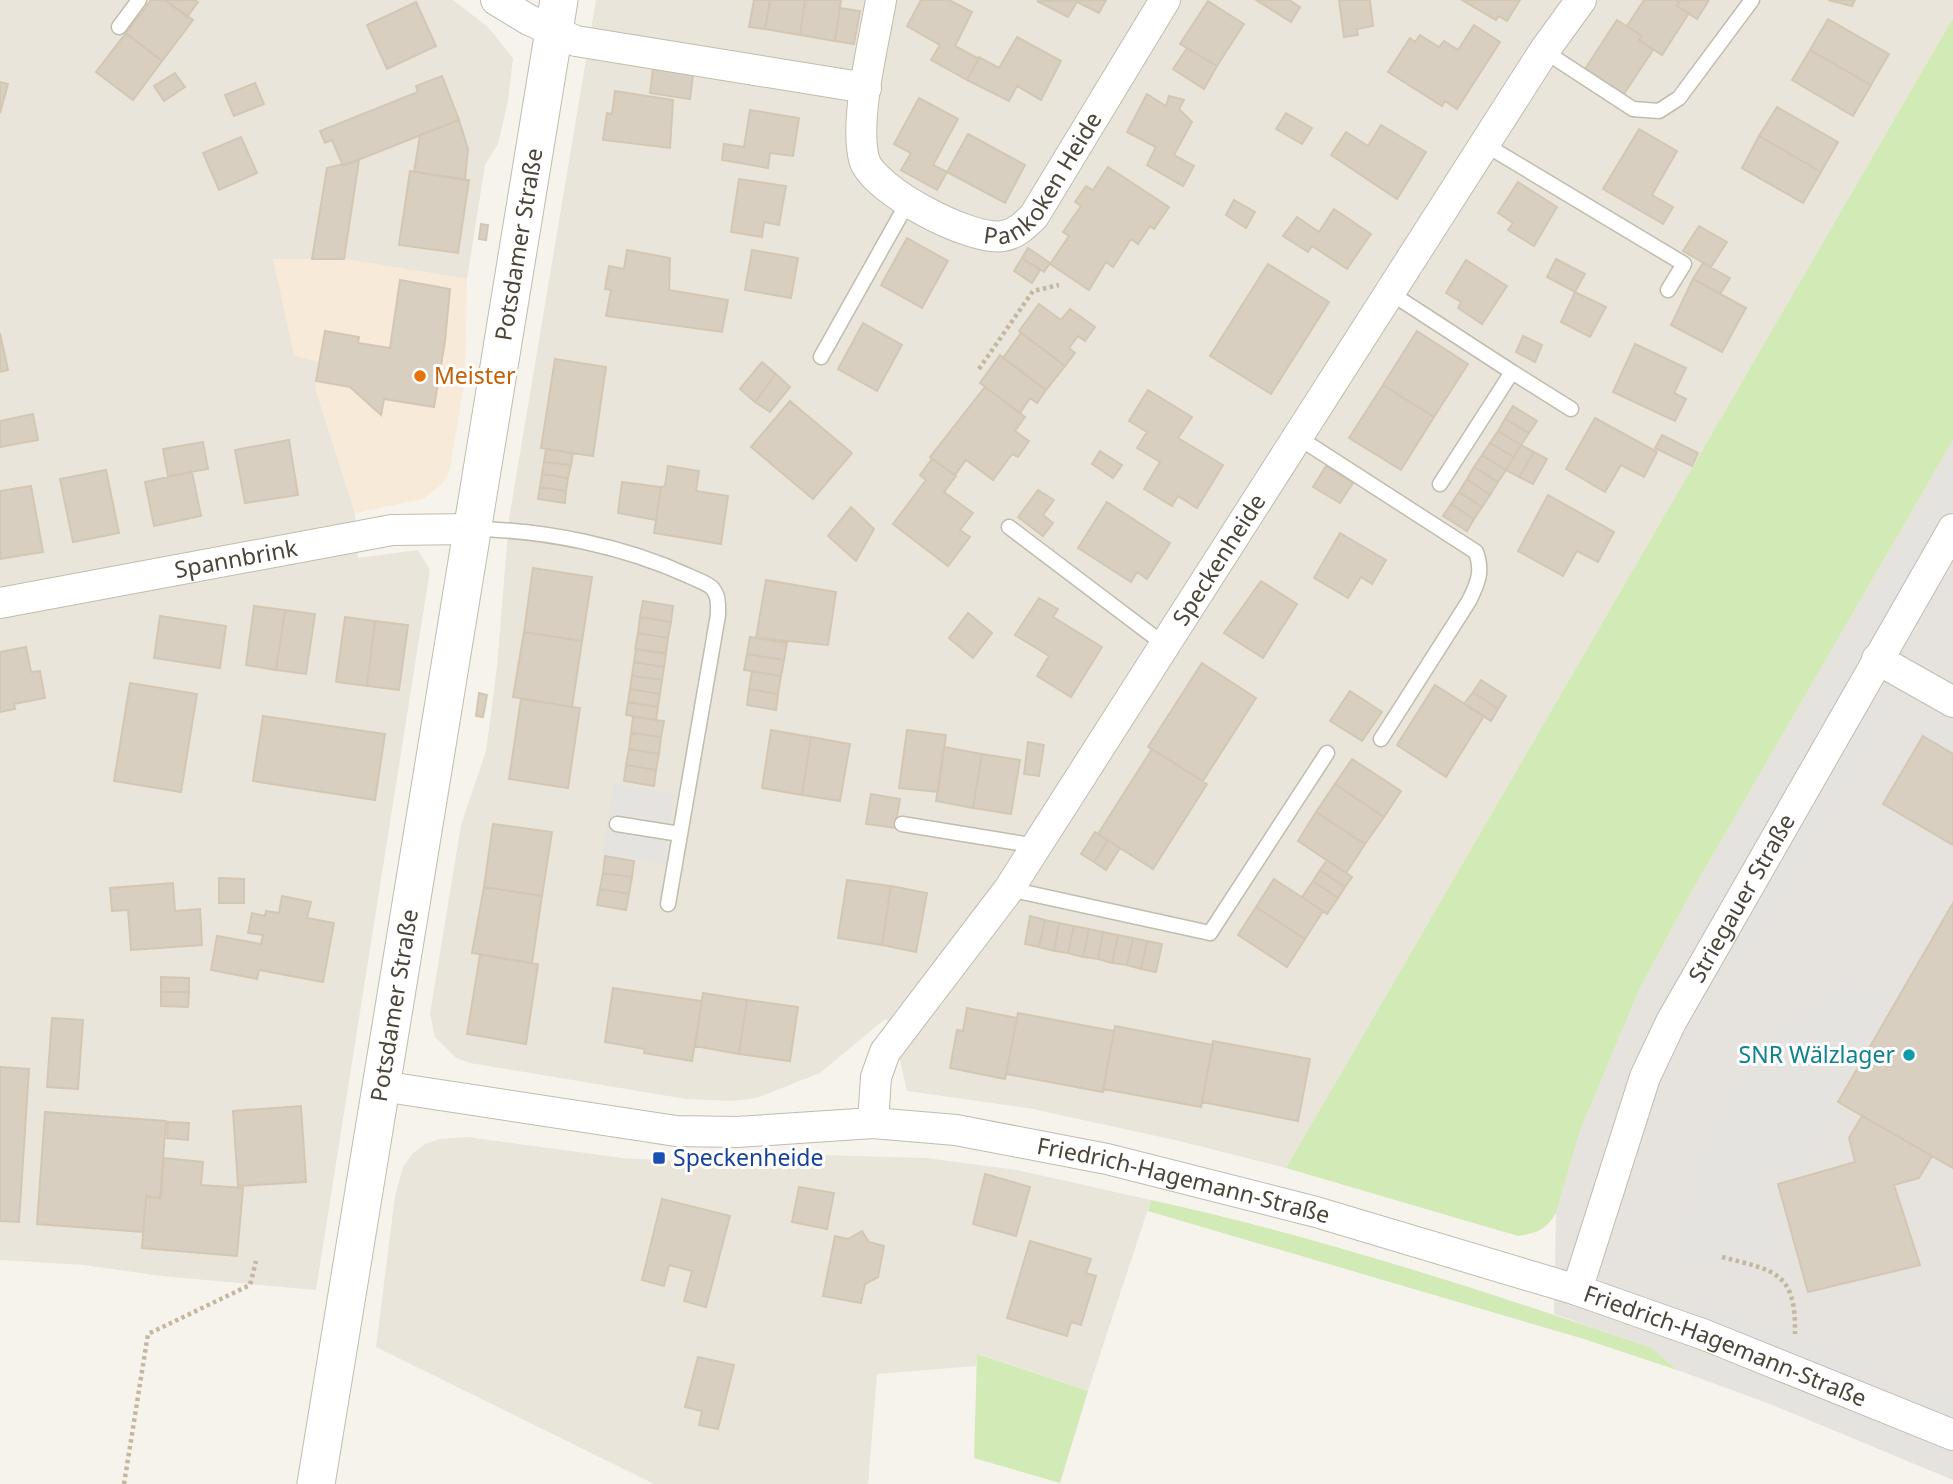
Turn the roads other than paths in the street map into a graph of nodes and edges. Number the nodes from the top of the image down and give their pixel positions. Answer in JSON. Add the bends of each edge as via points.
{"nodes":[{"id":1,"x":139,"y":0,"type":"edge"},
{"id":2,"x":496,"y":0,"type":"edge"},
{"id":3,"x":881,"y":0,"type":"edge"},
{"id":4,"x":1165,"y":0,"type":"edge"},
{"id":5,"x":1581,"y":0,"type":"edge"},
{"id":6,"x":1752,"y":0,"type":"edge"},
{"id":7,"x":556,"y":16,"type":"edge"},
{"id":8,"x":119,"y":27,"type":"dead end"},
{"id":9,"x":1544,"y":51,"type":"junction"},
{"id":10,"x":866,"y":88,"type":"junction"},
{"id":11,"x":1484,"y":144,"type":"junction"},
{"id":12,"x":909,"y":200,"type":"junction"},
{"id":13,"x":1668,"y":290,"type":"dead end"},
{"id":14,"x":1389,"y":292,"type":"junction"},
{"id":15,"x":821,"y":357,"type":"dead end"},
{"id":16,"x":1512,"y":372,"type":"junction"},
{"id":17,"x":1571,"y":409,"type":"dead end"},
{"id":18,"x":1296,"y":436,"type":"junction"},
{"id":19,"x":1440,"y":484,"type":"dead end"},
{"id":20,"x":1009,"y":527,"type":"dead end"},
{"id":21,"x":1953,"y":528,"type":"edge"},
{"id":22,"x":471,"y":529,"type":"junction"},
{"id":23,"x":0,"y":603,"type":"edge"},
{"id":24,"x":1164,"y":645,"type":"junction"},
{"id":25,"x":1877,"y":659,"type":"junction"},
{"id":26,"x":1953,"y":702,"type":"edge"},
{"id":27,"x":1381,"y":739,"type":"dead end"},
{"id":28,"x":1327,"y":753,"type":"dead end"},
{"id":29,"x":617,"y":824,"type":"dead end"},
{"id":30,"x":902,"y":824,"type":"dead end"},
{"id":31,"x":680,"y":834,"type":"junction"},
{"id":32,"x":1037,"y":846,"type":"junction"},
{"id":33,"x":1009,"y":889,"type":"junction"},
{"id":34,"x":668,"y":904,"type":"dead end"},
{"id":35,"x":382,"y":1086,"type":"junction"},
{"id":36,"x":873,"y":1123,"type":"junction"},
{"id":37,"x":1577,"y":1290,"type":"junction"},
{"id":38,"x":1953,"y":1435,"type":"edge"},
{"id":39,"x":316,"y":1484,"type":"edge"}],
"edges":[{"from":1,"to":8,"type":"lane"},
{"from":2,"to":7,"type":"street"},
{"from":3,"to":10,"type":"street","name":"Pankoken Heide"},
{"from":4,"to":12,"type":"street","name":"Pankoken Heide","via":[[1049,194],[1021,229],[1004,236],[970,233]]},
{"from":5,"to":9,"type":"street","name":"Speckenheide"},
{"from":6,"to":9,"type":"lane","via":[[1679,98],[1660,111],[1633,109]]},
{"from":7,"to":10,"type":"street","via":[[576,41]]},
{"from":7,"to":22,"type":"street","name":"Potsdamer Straße"},
{"from":9,"to":11,"type":"street","name":"Speckenheide"},
{"from":10,"to":12,"type":"street","name":"Pankoken Heide","via":[[862,145],[868,170],[879,183]]},
{"from":11,"to":13,"type":"lane","via":[[1684,264]]},
{"from":11,"to":14,"type":"street","name":"Speckenheide"},
{"from":12,"to":15,"type":"lane"},
{"from":14,"to":16,"type":"lane"},
{"from":14,"to":18,"type":"street","name":"Speckenheide"},
{"from":16,"to":17,"type":"lane"},
{"from":16,"to":19,"type":"lane"},
{"from":18,"to":24,"type":"street","name":"Speckenheide"},
{"from":18,"to":27,"type":"lane","via":[[1476,552],[1481,566],[1469,601]]},
{"from":20,"to":24,"type":"lane"},
{"from":21,"to":25,"type":"street","name":"Striegauer Straße"},
{"from":22,"to":23,"type":"street","name":"Spannbrink","via":[[391,530]]},
{"from":22,"to":31,"type":"lane","via":[[513,531],[612,549],[668,566],[711,586],[718,597],[718,615]]},
{"from":22,"to":35,"type":"street","name":"Potsdamer Straße"},
{"from":24,"to":32,"type":"street","name":"Speckenheide"},
{"from":25,"to":26,"type":"street"},
{"from":25,"to":37,"type":"street","name":"Striegauer Straße","via":[[1671,1022],[1637,1102]]},
{"from":28,"to":33,"type":"lane","via":[[1210,933]]},
{"from":29,"to":31,"type":"lane"},
{"from":30,"to":32,"type":"lane"},
{"from":31,"to":34,"type":"lane"},
{"from":32,"to":33,"type":"street","name":"Speckenheide"},
{"from":33,"to":36,"type":"street","name":"Speckenheide","via":[[885,1052],[876,1077]]},
{"from":35,"to":36,"type":"street","name":"Friedrich-Hagemann-Straße","via":[[676,1131]]},
{"from":35,"to":39,"type":"street","name":"Potsdamer Straße"},
{"from":36,"to":37,"type":"street","name":"Friedrich-Hagemann-Straße","via":[[956,1130],[1107,1159],[1341,1219]]},
{"from":37,"to":38,"type":"street","name":"Friedrich-Hagemann-Straße","via":[[1705,1335]]}]}
